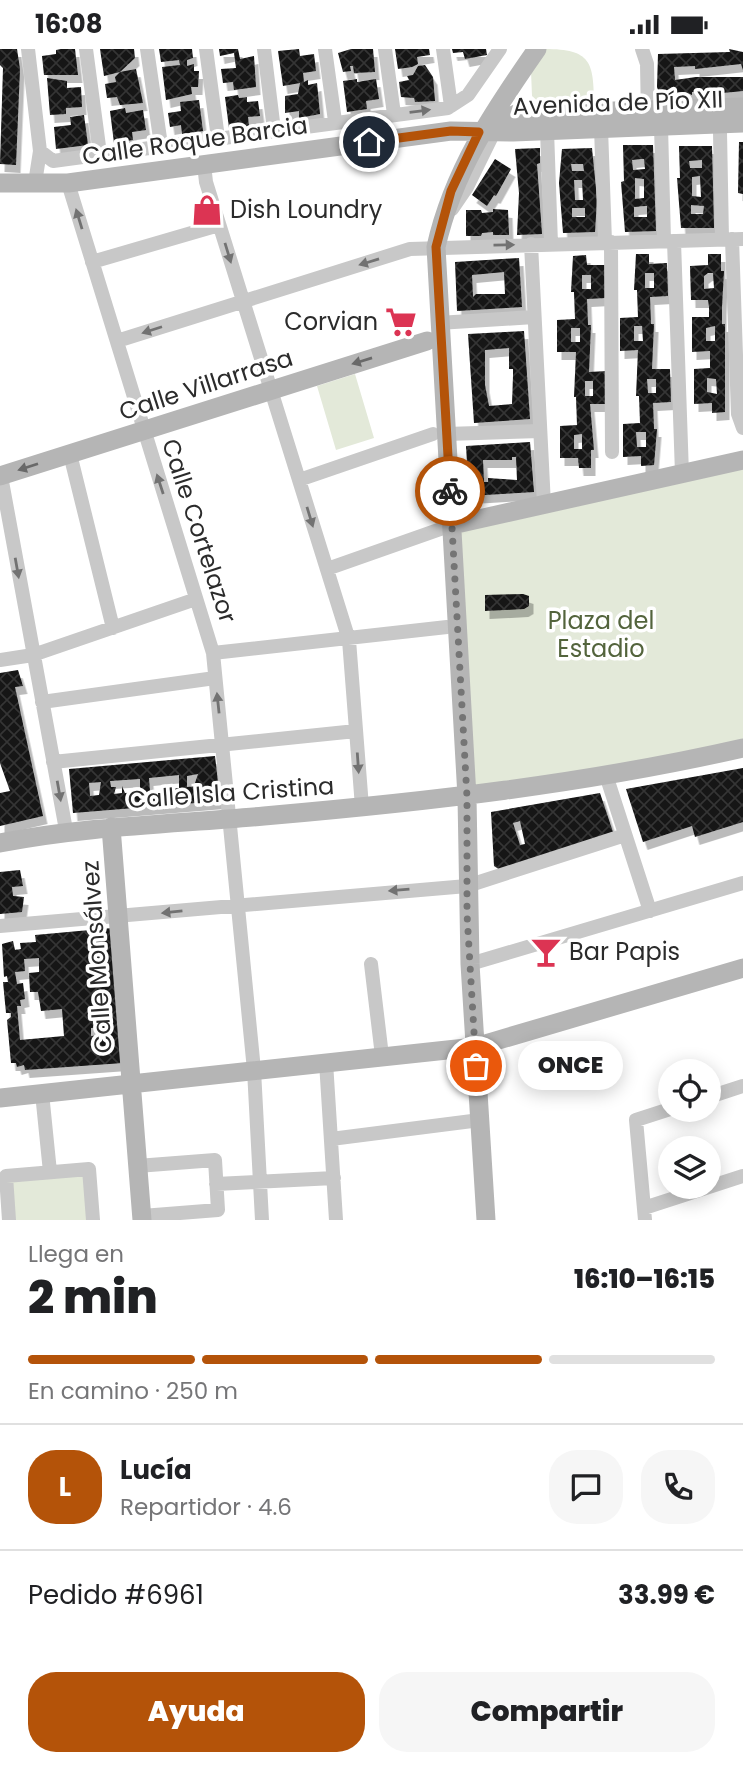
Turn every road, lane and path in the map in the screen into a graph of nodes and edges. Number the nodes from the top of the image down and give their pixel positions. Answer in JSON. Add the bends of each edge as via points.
{"nodes":[{"id":1,"x":27,"y":49,"type":"edge"},
{"id":2,"x":86,"y":49,"type":"edge"},
{"id":3,"x":147,"y":49,"type":"edge"},
{"id":4,"x":206,"y":49,"type":"edge"},
{"id":5,"x":264,"y":49,"type":"edge"},
{"id":6,"x":326,"y":49,"type":"edge"},
{"id":7,"x":386,"y":49,"type":"edge"},
{"id":8,"x":443,"y":49,"type":"edge"},
{"id":9,"x":499,"y":49,"type":"edge"},
{"id":10,"x":524,"y":49,"type":"edge"},
{"id":11,"x":537,"y":49,"type":"edge"},
{"id":12,"x":642,"y":49,"type":"edge"},
{"id":13,"x":522,"y":71,"type":"junction"},
{"id":14,"x":451,"y":106,"type":"junction"},
{"id":15,"x":743,"y":107,"type":"edge"},
{"id":16,"x":394,"y":114,"type":"junction"},
{"id":17,"x":335,"y":121,"type":"junction"},
{"id":18,"x":653,"y":121,"type":"junction"},
{"id":19,"x":548,"y":122,"type":"junction"},
{"id":20,"x":743,"y":123,"type":"edge"},
{"id":21,"x":601,"y":128,"type":"junction"},
{"id":22,"x":274,"y":130,"type":"junction"},
{"id":23,"x":485,"y":130,"type":"junction"},
{"id":24,"x":720,"y":132,"type":"dead end"},
{"id":25,"x":218,"y":138,"type":"junction"},
{"id":26,"x":161,"y":145,"type":"junction"},
{"id":27,"x":40,"y":151,"type":"junction"},
{"id":28,"x":100,"y":154,"type":"junction"},
{"id":29,"x":53,"y":161,"type":"junction"},
{"id":30,"x":204,"y":164,"type":"junction"},
{"id":31,"x":0,"y":183,"type":"edge"},
{"id":32,"x":68,"y":183,"type":"junction"},
{"id":33,"x":40,"y":184,"type":"junction"},
{"id":34,"x":219,"y":225,"type":"junction"},
{"id":35,"x":732,"y":239,"type":"edge"},
{"id":36,"x":669,"y":241,"type":"junction"},
{"id":37,"x":608,"y":242,"type":"junction"},
{"id":38,"x":531,"y":244,"type":"junction"},
{"id":39,"x":551,"y":244,"type":"junction"},
{"id":40,"x":430,"y":247,"type":"junction"},
{"id":41,"x":92,"y":262,"type":"junction"},
{"id":42,"x":243,"y":300,"type":"junction"},
{"id":43,"x":534,"y":317,"type":"junction"},
{"id":44,"x":438,"y":323,"type":"junction"},
{"id":45,"x":117,"y":341,"type":"junction"},
{"id":46,"x":427,"y":341,"type":"junction"},
{"id":47,"x":271,"y":390,"type":"junction"},
{"id":48,"x":743,"y":428,"type":"edge"},
{"id":49,"x":143,"y":430,"type":"junction"},
{"id":50,"x":540,"y":431,"type":"junction"},
{"id":51,"x":439,"y":434,"type":"junction"},
{"id":52,"x":611,"y":452,"type":"dead end"},
{"id":53,"x":70,"y":454,"type":"junction"},
{"id":54,"x":743,"y":460,"type":"edge"},
{"id":55,"x":682,"y":474,"type":"junction"},
{"id":56,"x":0,"y":476,"type":"edge"},
{"id":57,"x":299,"y":480,"type":"junction"},
{"id":58,"x":544,"y":505,"type":"junction"},
{"id":59,"x":446,"y":527,"type":"junction"},
{"id":60,"x":327,"y":569,"type":"junction"},
{"id":61,"x":196,"y":599,"type":"junction"},
{"id":62,"x":447,"y":627,"type":"junction"},
{"id":63,"x":113,"y":628,"type":"junction"},
{"id":64,"x":349,"y":640,"type":"junction"},
{"id":65,"x":214,"y":653,"type":"junction"},
{"id":66,"x":33,"y":655,"type":"junction"},
{"id":67,"x":0,"y":660,"type":"edge"},
{"id":68,"x":215,"y":678,"type":"junction"},
{"id":69,"x":42,"y":702,"type":"junction"},
{"id":70,"x":356,"y":731,"type":"junction"},
{"id":71,"x":222,"y":744,"type":"junction"},
{"id":72,"x":743,"y":748,"type":"edge"},
{"id":73,"x":53,"y":762,"type":"junction"},
{"id":74,"x":606,"y":775,"type":"junction"},
{"id":75,"x":462,"y":797,"type":"junction"},
{"id":76,"x":362,"y":807,"type":"junction"},
{"id":77,"x":230,"y":819,"type":"junction"},
{"id":78,"x":111,"y":827,"type":"junction"},
{"id":79,"x":66,"y":830,"type":"junction"},
{"id":80,"x":625,"y":835,"type":"junction"},
{"id":81,"x":0,"y":843,"type":"edge"},
{"id":82,"x":467,"y":886,"type":"junction"},
{"id":83,"x":742,"y":888,"type":"edge"},
{"id":84,"x":237,"y":905,"type":"junction"},
{"id":85,"x":650,"y":911,"type":"junction"},
{"id":86,"x":118,"y":917,"type":"junction"},
{"id":87,"x":0,"y":926,"type":"edge"},
{"id":88,"x":372,"y":964,"type":"dead end"},
{"id":89,"x":470,"y":964,"type":"junction"},
{"id":90,"x":743,"y":968,"type":"edge"},
{"id":91,"x":475,"y":1047,"type":"junction"},
{"id":92,"x":382,"y":1056,"type":"junction"},
{"id":93,"x":326,"y":1062,"type":"junction"},
{"id":94,"x":254,"y":1070,"type":"junction"},
{"id":95,"x":130,"y":1083,"type":"junction"},
{"id":96,"x":743,"y":1086,"type":"edge"},
{"id":97,"x":42,"y":1093,"type":"junction"},
{"id":98,"x":721,"y":1093,"type":"edge"},
{"id":99,"x":0,"y":1098,"type":"edge"},
{"id":100,"x":658,"y":1113,"type":"edge"},
{"id":101,"x":480,"y":1120,"type":"junction"},
{"id":102,"x":331,"y":1139,"type":"junction"},
{"id":103,"x":137,"y":1166,"type":"junction"},
{"id":104,"x":50,"y":1172,"type":"junction"},
{"id":105,"x":743,"y":1176,"type":"edge"},
{"id":106,"x":334,"y":1178,"type":"junction"},
{"id":107,"x":259,"y":1182,"type":"junction"},
{"id":108,"x":216,"y":1184,"type":"junction"},
{"id":109,"x":645,"y":1214,"type":"edge"},
{"id":110,"x":142,"y":1218,"type":"edge"},
{"id":111,"x":9,"y":1220,"type":"edge"},
{"id":112,"x":93,"y":1220,"type":"edge"},
{"id":113,"x":262,"y":1220,"type":"edge"},
{"id":114,"x":336,"y":1220,"type":"edge"},
{"id":115,"x":486,"y":1220,"type":"edge"}],
"edges":[{"from":1,"to":27,"type":"street"},
{"from":2,"to":28,"type":"street"},
{"from":3,"to":26,"type":"street"},
{"from":4,"to":25,"type":"street"},
{"from":5,"to":22,"type":"street"},
{"from":6,"to":17,"type":"street"},
{"from":7,"to":16,"type":"street"},
{"from":8,"to":14,"type":"street"},
{"from":9,"to":14,"type":"street","via":[[468,95]]},
{"from":10,"to":23,"type":"street"},
{"from":11,"to":13,"type":"street"},
{"from":12,"to":18,"type":"street"},
{"from":13,"to":19,"type":"street","via":[[523,96]]},
{"from":13,"to":23,"type":"street"},
{"from":16,"to":14,"type":"street","one_way":true},
{"from":15,"to":18,"type":"street","name":"Avenida de Pío XII"},
{"from":16,"to":17,"type":"street"},
{"from":17,"to":22,"type":"street"},
{"from":18,"to":19,"type":"street","name":"Avenida de Pío XII"},
{"from":18,"to":20,"type":"street","name":"Avenida de Pío XII"},
{"from":18,"to":21,"type":"street","name":"Avenida de Pío XII"},
{"from":18,"to":36,"type":"street"},
{"from":19,"to":21,"type":"street","name":"Avenida de Pío XII"},
{"from":19,"to":23,"type":"street","name":"Avenida de Pío XII","via":[[516,114]]},
{"from":19,"to":39,"type":"street"},
{"from":21,"to":37,"type":"street"},
{"from":22,"to":25,"type":"street"},
{"from":23,"to":30,"type":"street","name":"Calle Roque Barcia"},
{"from":23,"to":40,"type":"street","via":[[451,191]]},
{"from":23,"to":40,"type":"street","via":[[432,216]]},
{"from":24,"to":35,"type":"street"},
{"from":25,"to":26,"type":"street"},
{"from":26,"to":28,"type":"street"},
{"from":27,"to":29,"type":"street"},
{"from":27,"to":33,"type":"street"},
{"from":28,"to":29,"type":"street"},
{"from":29,"to":33,"type":"street"},
{"from":30,"to":32,"type":"street","name":"Calle Roque Barcia"},
{"from":30,"to":34,"type":"street"},
{"from":31,"to":33,"type":"street","name":"Calle Roque Barcia"},
{"from":32,"to":33,"type":"street","name":"Calle Roque Barcia"},
{"from":41,"to":32,"type":"street","name":"Calle Cortelazor","one_way":true},
{"from":34,"to":41,"type":"street"},
{"from":34,"to":42,"type":"street","one_way":true},
{"from":35,"to":36,"type":"street"},
{"from":35,"to":48,"type":"street","via":[[738,414]]},
{"from":36,"to":37,"type":"street"},
{"from":36,"to":55,"type":"street"},
{"from":37,"to":39,"type":"street"},
{"from":37,"to":52,"type":"street"},
{"from":38,"to":39,"type":"street"},
{"from":40,"to":38,"type":"street","one_way":true},
{"from":38,"to":43,"type":"street"},
{"from":40,"to":42,"type":"street","one_way":true,"via":[[410,249]]},
{"from":40,"to":44,"type":"street"},
{"from":40,"to":46,"type":"street","via":[[423,293]]},
{"from":41,"to":45,"type":"street","name":"Calle Cortelazor"},
{"from":42,"to":45,"type":"street","one_way":true},
{"from":42,"to":47,"type":"street"},
{"from":43,"to":44,"type":"street"},
{"from":43,"to":50,"type":"street"},
{"from":44,"to":51,"type":"street"},
{"from":45,"to":49,"type":"street","name":"Calle Cortelazor"},
{"from":46,"to":47,"type":"street","name":"Calle Villarrasa","one_way":true},
{"from":46,"to":51,"type":"street"},
{"from":47,"to":49,"type":"street","name":"Calle Villarrasa"},
{"from":47,"to":57,"type":"street"},
{"from":49,"to":53,"type":"street","name":"Calle Villarrasa"},
{"from":61,"to":49,"type":"street","name":"Calle Cortelazor","one_way":true},
{"from":50,"to":51,"type":"street"},
{"from":50,"to":58,"type":"street"},
{"from":51,"to":57,"type":"street"},
{"from":51,"to":59,"type":"street"},
{"from":53,"to":56,"type":"street","name":"Calle Villarrasa","one_way":true},
{"from":53,"to":63,"type":"street"},
{"from":54,"to":55,"type":"street"},
{"from":55,"to":58,"type":"street"},
{"from":56,"to":66,"type":"street","one_way":true},
{"from":57,"to":60,"type":"street","one_way":true},
{"from":58,"to":59,"type":"street"},
{"from":59,"to":60,"type":"street"},
{"from":59,"to":62,"type":"street"},
{"from":59,"to":75,"type":"street"},
{"from":60,"to":64,"type":"street"},
{"from":61,"to":63,"type":"street"},
{"from":61,"to":65,"type":"street","name":"Calle Cortelazor"},
{"from":62,"to":64,"type":"street"},
{"from":62,"to":75,"type":"street"},
{"from":63,"to":66,"type":"street"},
{"from":64,"to":65,"type":"street"},
{"from":64,"to":70,"type":"street"},
{"from":65,"to":68,"type":"street","name":"Calle Cortelazor"},
{"from":66,"to":67,"type":"street"},
{"from":66,"to":69,"type":"street"},
{"from":68,"to":69,"type":"street"},
{"from":71,"to":68,"type":"street","name":"Calle Cortelazor","one_way":true},
{"from":69,"to":73,"type":"street"},
{"from":70,"to":71,"type":"street"},
{"from":70,"to":76,"type":"street","one_way":true},
{"from":71,"to":73,"type":"street"},
{"from":71,"to":77,"type":"street","name":"Calle Cortelazor"},
{"from":72,"to":74,"type":"street","name":"Calle Isla Cristina"},
{"from":73,"to":79,"type":"street","one_way":true},
{"from":74,"to":75,"type":"street","name":"Calle Isla Cristina"},
{"from":74,"to":80,"type":"street"},
{"from":75,"to":76,"type":"street","name":"Calle Isla Cristina"},
{"from":75,"to":82,"type":"street"},
{"from":76,"to":77,"type":"street","name":"Calle Isla Cristina"},
{"from":77,"to":78,"type":"street","name":"Calle Isla Cristina"},
{"from":77,"to":84,"type":"street","name":"Calle Cortelazor"},
{"from":78,"to":79,"type":"street","name":"Calle Isla Cristina"},
{"from":78,"to":86,"type":"street","name":"Calle Monsálvez"},
{"from":79,"to":81,"type":"street","name":"Calle Isla Cristina"},
{"from":80,"to":82,"type":"street"},
{"from":80,"to":85,"type":"street"},
{"from":82,"to":84,"type":"street","one_way":true},
{"from":82,"to":89,"type":"street"},
{"from":83,"to":85,"type":"street"},
{"from":84,"to":86,"type":"street","one_way":true},
{"from":84,"to":94,"type":"street","name":"Calle Cortelazor"},
{"from":85,"to":89,"type":"street"},
{"from":86,"to":87,"type":"street"},
{"from":86,"to":95,"type":"street","name":"Calle Monsálvez"},
{"from":88,"to":92,"type":"street"},
{"from":89,"to":91,"type":"street"},
{"from":90,"to":91,"type":"street"},
{"from":91,"to":92,"type":"street"},
{"from":91,"to":101,"type":"street"},
{"from":92,"to":93,"type":"street"},
{"from":93,"to":94,"type":"street"},
{"from":93,"to":102,"type":"street"},
{"from":94,"to":95,"type":"street"},
{"from":94,"to":107,"type":"street","name":"Calle Cortelazor"},
{"from":95,"to":97,"type":"street"},
{"from":95,"to":103,"type":"street","name":"Calle Monsálvez"},
{"from":96,"to":98,"type":"street"},
{"from":97,"to":99,"type":"street"},
{"from":97,"to":104,"type":"street"},
{"from":100,"to":109,"type":"street","via":[[636,1120]]},
{"from":101,"to":102,"type":"street"},
{"from":101,"to":115,"type":"street"},
{"from":102,"to":106,"type":"street"},
{"from":103,"to":108,"type":"street","via":[[215,1160]]},
{"from":103,"to":110,"type":"street","name":"Calle Monsálvez"},
{"from":104,"to":111,"type":"street","via":[[6,1176]]},
{"from":104,"to":112,"type":"street","via":[[89,1169]]},
{"from":105,"to":109,"type":"street"},
{"from":106,"to":107,"type":"street"},
{"from":106,"to":114,"type":"street"},
{"from":107,"to":108,"type":"street"},
{"from":107,"to":113,"type":"street","name":"Calle Cortelazor"},
{"from":108,"to":110,"type":"street","via":[[218,1210]]}]}
